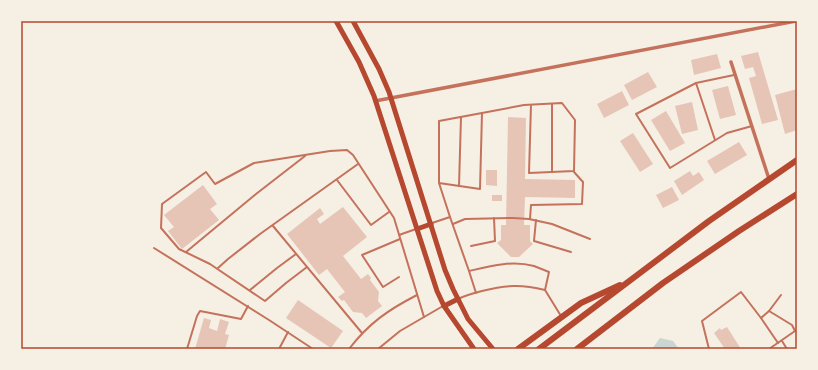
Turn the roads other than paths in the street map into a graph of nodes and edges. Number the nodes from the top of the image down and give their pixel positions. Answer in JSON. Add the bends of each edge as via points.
{"nodes":[{"id":1,"x":336,"y":21,"type":"edge"},
{"id":2,"x":353,"y":21,"type":"edge"},
{"id":3,"x":796,"y":21,"type":"edge"},
{"id":4,"x":731,"y":62,"type":"dead end"},
{"id":5,"x":735,"y":74,"type":"junction"},
{"id":6,"x":696,"y":83,"type":"junction"},
{"id":7,"x":391,"y":98,"type":"junction"},
{"id":8,"x":375,"y":101,"type":"junction"},
{"id":9,"x":531,"y":104,"type":"junction"},
{"id":10,"x":552,"y":104,"type":"junction"},
{"id":11,"x":482,"y":113,"type":"junction"},
{"id":12,"x":461,"y":117,"type":"junction"},
{"id":13,"x":752,"y":126,"type":"junction"},
{"id":14,"x":715,"y":140,"type":"junction"},
{"id":15,"x":306,"y":155,"type":"junction"},
{"id":16,"x":797,"y":160,"type":"edge"},
{"id":17,"x":358,"y":164,"type":"junction"},
{"id":18,"x":552,"y":172,"type":"junction"},
{"id":19,"x":574,"y":172,"type":"junction"},
{"id":20,"x":769,"y":179,"type":"junction"},
{"id":21,"x":336,"y":180,"type":"junction"},
{"id":22,"x":439,"y":183,"type":"junction"},
{"id":23,"x":459,"y":186,"type":"junction"},
{"id":24,"x":797,"y":194,"type":"edge"},
{"id":25,"x":389,"y":212,"type":"junction"},
{"id":26,"x":450,"y":216,"type":"junction"},
{"id":27,"x":494,"y":218,"type":"junction"},
{"id":28,"x":530,"y":219,"type":"junction"},
{"id":29,"x":536,"y":220,"type":"junction"},
{"id":30,"x":431,"y":224,"type":"junction"},
{"id":31,"x":453,"y":224,"type":"junction"},
{"id":32,"x":273,"y":226,"type":"junction"},
{"id":33,"x":417,"y":229,"type":"junction"},
{"id":34,"x":399,"y":235,"type":"junction"},
{"id":35,"x":400,"y":239,"type":"junction"},
{"id":36,"x":590,"y":239,"type":"dead end"},
{"id":37,"x":471,"y":246,"type":"dead end"},
{"id":38,"x":154,"y":248,"type":"dead end"},
{"id":39,"x":186,"y":252,"type":"junction"},
{"id":40,"x":570,"y":252,"type":"dead end"},
{"id":41,"x":296,"y":254,"type":"junction"},
{"id":42,"x":307,"y":267,"type":"junction"},
{"id":43,"x":218,"y":269,"type":"junction"},
{"id":44,"x":469,"y":271,"type":"junction"},
{"id":45,"x":399,"y":277,"type":"dead end"},
{"id":46,"x":632,"y":279,"type":"junction"},
{"id":47,"x":250,"y":290,"type":"junction"},
{"id":48,"x":545,"y":290,"type":"junction"},
{"id":49,"x":476,"y":293,"type":"junction"},
{"id":50,"x":417,"y":295,"type":"junction"},
{"id":51,"x":780,"y":295,"type":"dead end"},
{"id":52,"x":458,"y":299,"type":"junction"},
{"id":53,"x":248,"y":306,"type":"junction"},
{"id":54,"x":444,"y":306,"type":"junction"},
{"id":55,"x":769,"y":311,"type":"junction"},
{"id":56,"x":424,"y":317,"type":"junction"},
{"id":57,"x":562,"y":317,"type":"junction"},
{"id":58,"x":761,"y":318,"type":"junction"},
{"id":59,"x":288,"y":332,"type":"junction"},
{"id":60,"x":362,"y":333,"type":"junction"},
{"id":61,"x":782,"y":341,"type":"junction"},
{"id":62,"x":778,"y":343,"type":"junction"},
{"id":63,"x":188,"y":349,"type":"edge"},
{"id":64,"x":278,"y":349,"type":"edge"},
{"id":65,"x":313,"y":349,"type":"edge"},
{"id":66,"x":349,"y":349,"type":"edge"},
{"id":67,"x":378,"y":349,"type":"edge"},
{"id":68,"x":474,"y":349,"type":"edge"},
{"id":69,"x":493,"y":349,"type":"edge"},
{"id":70,"x":518,"y":349,"type":"edge"},
{"id":71,"x":539,"y":349,"type":"edge"},
{"id":72,"x":576,"y":349,"type":"edge"},
{"id":73,"x":709,"y":349,"type":"edge"},
{"id":74,"x":769,"y":349,"type":"edge"},
{"id":75,"x":787,"y":349,"type":"edge"}],
"edges":[{"from":1,"to":8,"type":"main road","via":[[359,62]]},
{"from":2,"to":7,"type":"main road","via":[[379,69]]},
{"from":3,"to":7,"type":"street"},
{"from":4,"to":5,"type":"street"},
{"from":5,"to":6,"type":"lane"},
{"from":5,"to":13,"type":"street"},
{"from":6,"to":14,"type":"lane"},
{"from":6,"to":14,"type":"lane","via":[[636,114],[670,168]]},
{"from":7,"to":8,"type":"street"},
{"from":7,"to":30,"type":"main road"},
{"from":8,"to":33,"type":"main road"},
{"from":9,"to":10,"type":"lane"},
{"from":9,"to":11,"type":"lane"},
{"from":9,"to":18,"type":"lane","via":[[529,173]]},
{"from":10,"to":18,"type":"lane"},
{"from":10,"to":19,"type":"lane","via":[[562,103],[575,120]]},
{"from":11,"to":12,"type":"lane"},
{"from":11,"to":23,"type":"lane","via":[[480,189]]},
{"from":12,"to":22,"type":"lane","via":[[439,121]]},
{"from":12,"to":23,"type":"lane"},
{"from":13,"to":14,"type":"lane","via":[[727,133]]},
{"from":13,"to":20,"type":"street"},
{"from":15,"to":17,"type":"lane","via":[[344,150],[350,152]]},
{"from":15,"to":39,"type":"lane"},
{"from":15,"to":39,"type":"lane","via":[[254,164],[215,184],[206,172],[162,204],[161,228]]},
{"from":16,"to":20,"type":"highway"},
{"from":17,"to":21,"type":"lane"},
{"from":17,"to":25,"type":"lane"},
{"from":18,"to":19,"type":"lane"},
{"from":19,"to":28,"type":"lane","via":[[582,182],[582,204],[531,205]]},
{"from":20,"to":46,"type":"highway"},
{"from":21,"to":25,"type":"lane","via":[[371,225]]},
{"from":21,"to":32,"type":"lane"},
{"from":22,"to":23,"type":"lane"},
{"from":22,"to":26,"type":"lane"},
{"from":24,"to":72,"type":"highway","via":[[739,230],[663,283]]},
{"from":25,"to":34,"type":"lane","via":[[394,218]]},
{"from":26,"to":30,"type":"lane"},
{"from":26,"to":31,"type":"lane"},
{"from":27,"to":28,"type":"lane"},
{"from":27,"to":31,"type":"lane","via":[[465,219]]},
{"from":27,"to":37,"type":"lane","via":[[495,241]]},
{"from":28,"to":29,"type":"lane"},
{"from":29,"to":36,"type":"lane"},
{"from":29,"to":40,"type":"lane","via":[[534,241]]},
{"from":30,"to":33,"type":"main road"},
{"from":30,"to":52,"type":"main road","via":[[445,270]]},
{"from":31,"to":44,"type":"lane"},
{"from":32,"to":41,"type":"lane"},
{"from":32,"to":43,"type":"lane","via":[[239,250]]},
{"from":33,"to":34,"type":"lane"},
{"from":33,"to":54,"type":"main road"},
{"from":34,"to":35,"type":"lane"},
{"from":35,"to":45,"type":"lane","via":[[362,255],[383,287]]},
{"from":35,"to":50,"type":"lane"},
{"from":38,"to":53,"type":"lane"},
{"from":39,"to":43,"type":"lane"},
{"from":41,"to":42,"type":"lane"},
{"from":41,"to":47,"type":"lane"},
{"from":42,"to":47,"type":"lane","via":[[265,301]]},
{"from":42,"to":60,"type":"lane"},
{"from":43,"to":47,"type":"lane"},
{"from":44,"to":48,"type":"lane","via":[[502,264],[533,266],[549,272]]},
{"from":44,"to":49,"type":"lane"},
{"from":46,"to":57,"type":"highway","via":[[581,303]]},
{"from":46,"to":71,"type":"highway"},
{"from":48,"to":49,"type":"lane","via":[[510,286]]},
{"from":48,"to":57,"type":"lane"},
{"from":49,"to":52,"type":"lane"},
{"from":50,"to":56,"type":"lane"},
{"from":50,"to":60,"type":"lane","via":[[390,310]]},
{"from":51,"to":55,"type":"lane"},
{"from":52,"to":54,"type":"main road"},
{"from":52,"to":69,"type":"main road","via":[[468,319]]},
{"from":53,"to":59,"type":"lane"},
{"from":53,"to":63,"type":"lane","via":[[241,319],[200,311]]},
{"from":54,"to":56,"type":"lane"},
{"from":54,"to":68,"type":"main road"},
{"from":55,"to":58,"type":"lane"},
{"from":55,"to":61,"type":"lane","via":[[792,325],[794,329]]},
{"from":56,"to":67,"type":"lane","via":[[400,331]]},
{"from":57,"to":70,"type":"highway"},
{"from":58,"to":62,"type":"lane"},
{"from":58,"to":73,"type":"lane","via":[[741,292],[702,321]]},
{"from":59,"to":64,"type":"lane"},
{"from":59,"to":65,"type":"lane"},
{"from":60,"to":66,"type":"lane"},
{"from":61,"to":62,"type":"lane"},
{"from":61,"to":75,"type":"lane"},
{"from":62,"to":74,"type":"lane"}]}
